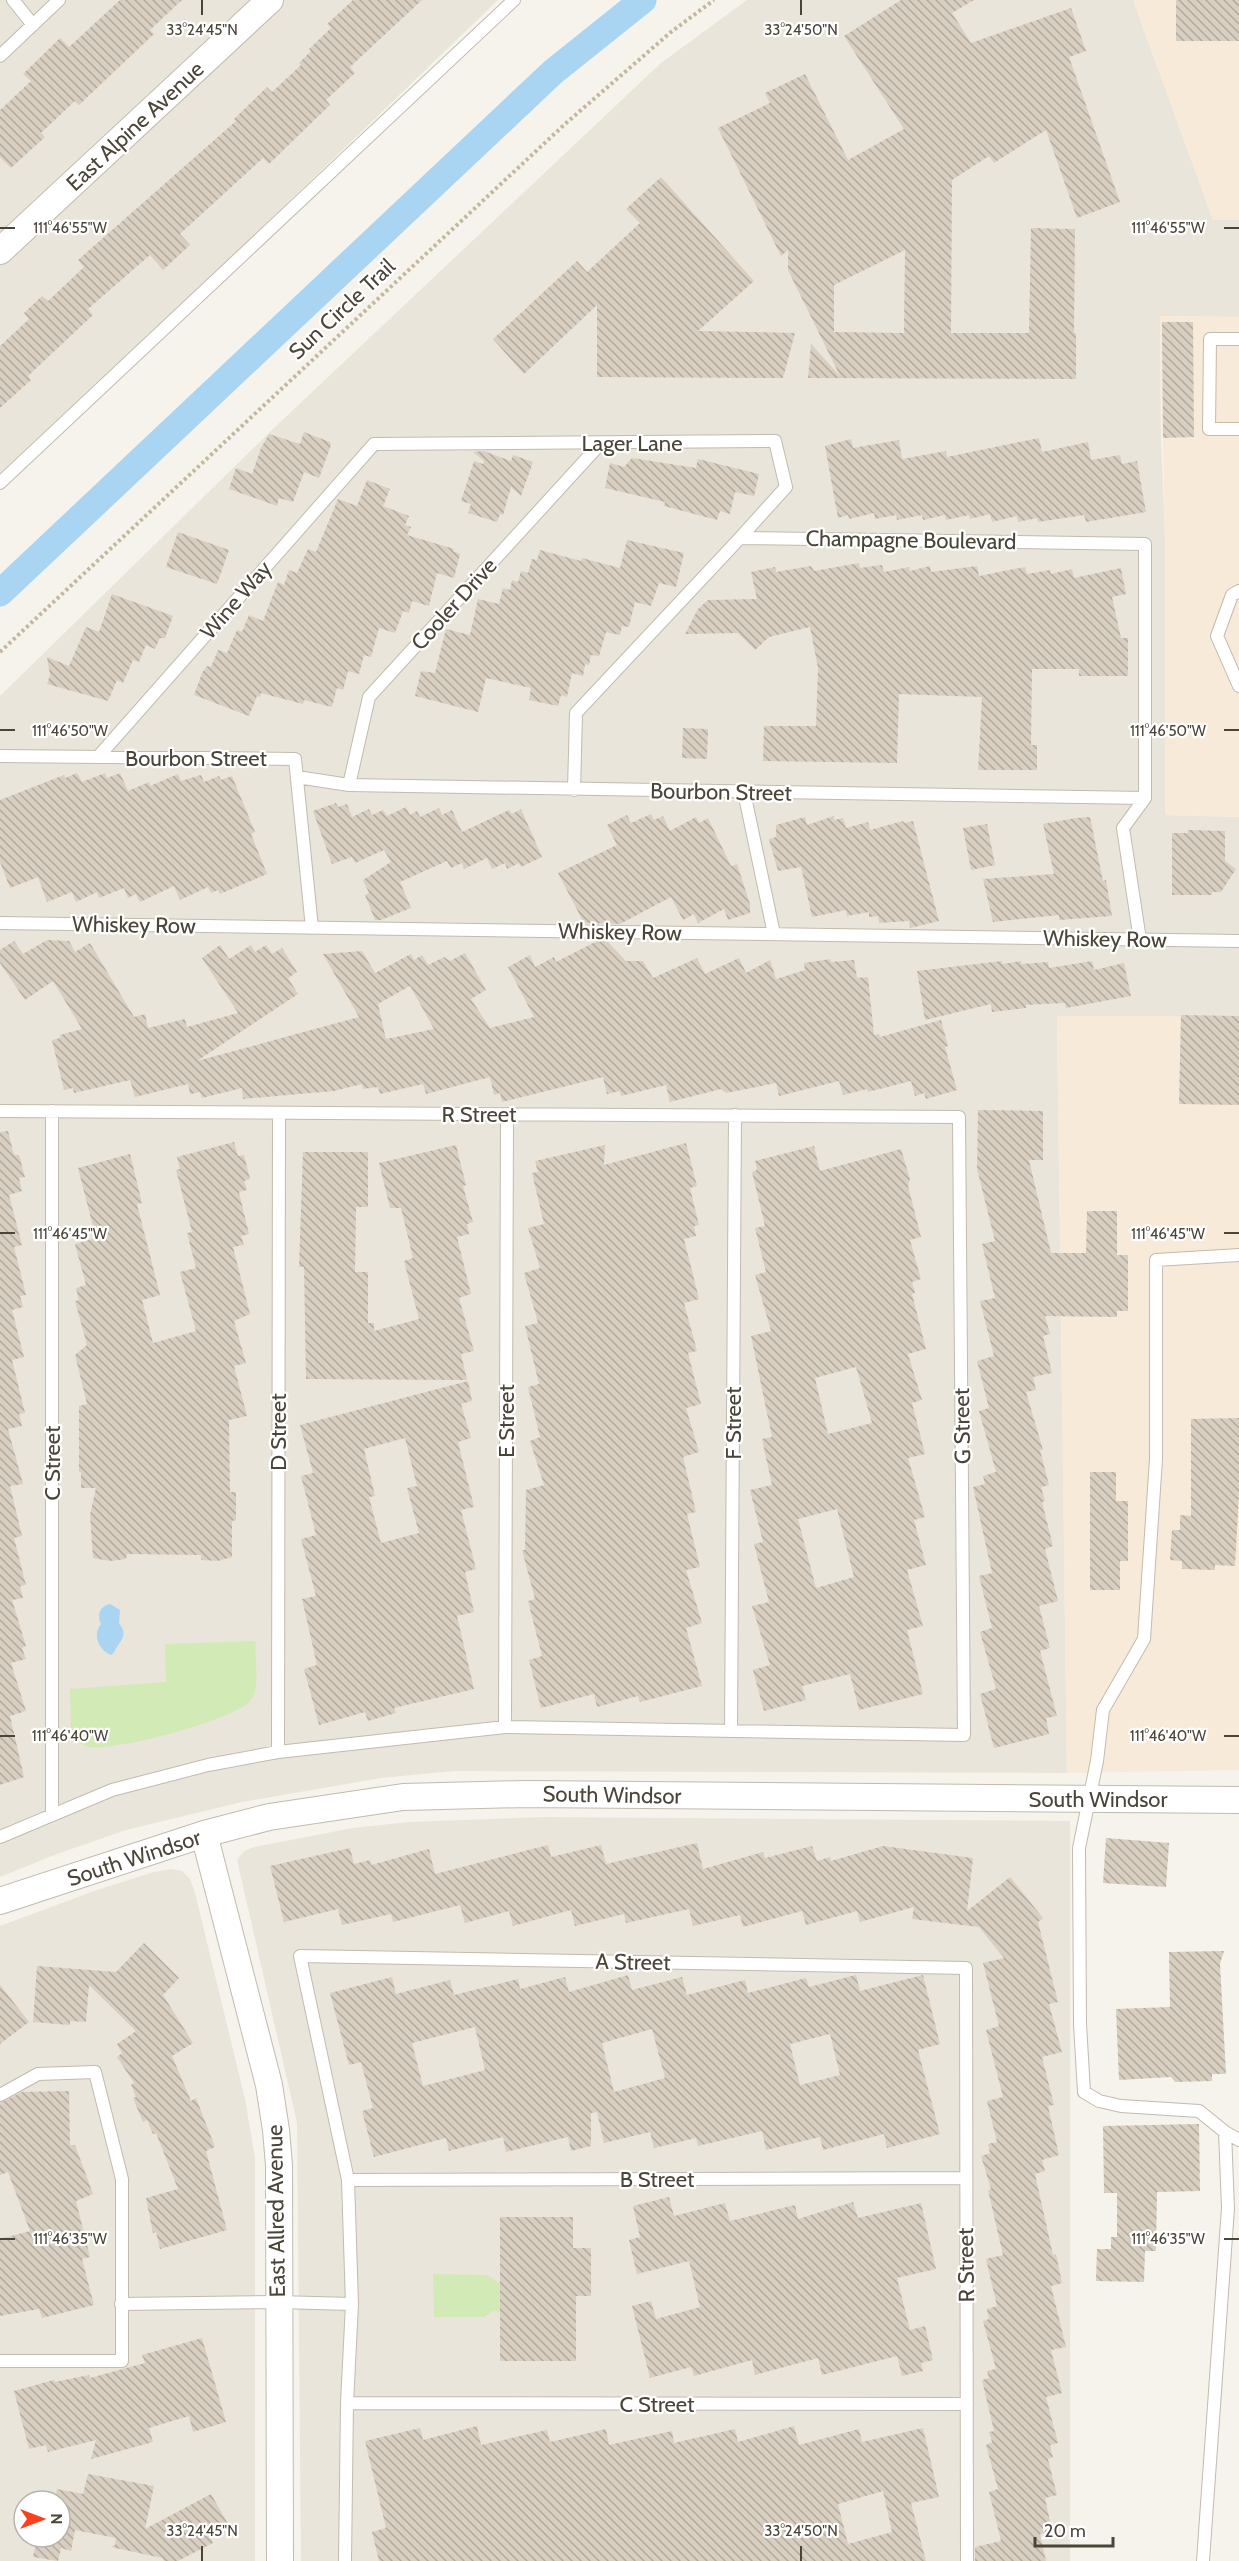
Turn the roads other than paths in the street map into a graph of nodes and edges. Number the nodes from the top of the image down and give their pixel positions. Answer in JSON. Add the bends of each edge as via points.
{"nodes":[{"id":1,"x":13,"y":0,"type":"edge"},
{"id":2,"x":59,"y":0,"type":"edge"},
{"id":3,"x":270,"y":0,"type":"edge"},
{"id":4,"x":514,"y":0,"type":"edge"},
{"id":5,"x":33,"y":25,"type":"junction"},
{"id":6,"x":0,"y":56,"type":"edge"},
{"id":7,"x":0,"y":251,"type":"edge"},
{"id":8,"x":1239,"y":339,"type":"edge"},
{"id":9,"x":1239,"y":429,"type":"edge"},
{"id":10,"x":600,"y":443,"type":"junction"},
{"id":11,"x":374,"y":444,"type":"joint"},
{"id":12,"x":0,"y":483,"type":"edge"},
{"id":13,"x":740,"y":538,"type":"junction"},
{"id":14,"x":1239,"y":591,"type":"edge"},
{"id":15,"x":1239,"y":686,"type":"edge"},
{"id":16,"x":0,"y":756,"type":"edge"},
{"id":17,"x":98,"y":757,"type":"junction"},
{"id":18,"x":297,"y":777,"type":"junction"},
{"id":19,"x":349,"y":785,"type":"junction"},
{"id":20,"x":574,"y":790,"type":"junction"},
{"id":21,"x":744,"y":792,"type":"junction"},
{"id":22,"x":1145,"y":798,"type":"junction"},
{"id":23,"x":0,"y":923,"type":"edge"},
{"id":24,"x":312,"y":928,"type":"junction"},
{"id":25,"x":774,"y":934,"type":"junction"},
{"id":26,"x":1140,"y":940,"type":"junction"},
{"id":27,"x":1239,"y":941,"type":"edge"},
{"id":28,"x":0,"y":1111,"type":"edge"},
{"id":29,"x":52,"y":1111,"type":"junction"},
{"id":30,"x":279,"y":1113,"type":"junction"},
{"id":31,"x":507,"y":1114,"type":"junction"},
{"id":32,"x":735,"y":1115,"type":"junction"},
{"id":33,"x":959,"y":1117,"type":"joint"},
{"id":34,"x":1239,"y":1255,"type":"edge"},
{"id":35,"x":505,"y":1727,"type":"junction"},
{"id":36,"x":731,"y":1731,"type":"junction"},
{"id":37,"x":278,"y":1752,"type":"junction"},
{"id":38,"x":1089,"y":1799,"type":"junction"},
{"id":39,"x":1239,"y":1800,"type":"edge"},
{"id":40,"x":52,"y":1815,"type":"junction"},
{"id":41,"x":204,"y":1834,"type":"junction"},
{"id":42,"x":0,"y":1838,"type":"edge"},
{"id":43,"x":0,"y":1901,"type":"edge"},
{"id":44,"x":966,"y":1968,"type":"joint"},
{"id":45,"x":0,"y":2095,"type":"edge"},
{"id":46,"x":1225,"y":2132,"type":"junction"},
{"id":47,"x":1239,"y":2140,"type":"edge"},
{"id":48,"x":965,"y":2178,"type":"junction"},
{"id":49,"x":348,"y":2180,"type":"junction"},
{"id":50,"x":279,"y":2302,"type":"junction"},
{"id":51,"x":121,"y":2304,"type":"junction"},
{"id":52,"x":352,"y":2304,"type":"junction"},
{"id":53,"x":0,"y":2361,"type":"edge"},
{"id":54,"x":347,"y":2403,"type":"junction"},
{"id":55,"x":968,"y":2404,"type":"junction"},
{"id":56,"x":280,"y":2561,"type":"edge"},
{"id":57,"x":345,"y":2561,"type":"edge"},
{"id":58,"x":967,"y":2561,"type":"edge"},
{"id":59,"x":1203,"y":2561,"type":"edge"}],
"edges":[{"from":1,"to":5,"type":"lane"},
{"from":2,"to":5,"type":"lane"},
{"from":3,"to":7,"type":"street","name":"East Alpine Avenue"},
{"from":4,"to":12,"type":"lane"},
{"from":5,"to":6,"type":"lane"},
{"from":8,"to":9,"type":"lane","via":[[1210,339],[1209,429]]},
{"from":10,"to":11,"type":"lane","name":"Lager Lane"},
{"from":10,"to":13,"type":"lane","name":"Lager Lane","via":[[775,441],[786,487]]},
{"from":10,"to":19,"type":"lane","name":"Cooler Drive","via":[[369,697]]},
{"from":11,"to":17,"type":"lane","name":"Wine Way"},
{"from":13,"to":20,"type":"lane","via":[[576,713]]},
{"from":13,"to":22,"type":"lane","name":"Champagne Boulevard","via":[[1145,544]]},
{"from":14,"to":15,"type":"lane","via":[[1233,595],[1216,636]]},
{"from":16,"to":17,"type":"lane","name":"Bourbon Street"},
{"from":17,"to":18,"type":"lane","name":"Bourbon Street","via":[[295,759]]},
{"from":18,"to":19,"type":"lane","name":"Bourbon Street"},
{"from":18,"to":24,"type":"lane"},
{"from":19,"to":20,"type":"lane","name":"Bourbon Street"},
{"from":20,"to":21,"type":"lane","name":"Bourbon Street"},
{"from":21,"to":22,"type":"lane","name":"Bourbon Street"},
{"from":21,"to":25,"type":"lane"},
{"from":22,"to":26,"type":"lane","via":[[1123,828]]},
{"from":23,"to":24,"type":"lane","name":"Whiskey Row"},
{"from":24,"to":25,"type":"lane","name":"Whiskey Row"},
{"from":25,"to":26,"type":"lane","name":"Whiskey Row"},
{"from":26,"to":27,"type":"lane","name":"Whiskey Row"},
{"from":28,"to":29,"type":"lane","name":"R Street"},
{"from":29,"to":30,"type":"lane","name":"R Street"},
{"from":29,"to":40,"type":"lane","name":"C Street"},
{"from":30,"to":31,"type":"lane","name":"R Street"},
{"from":30,"to":37,"type":"lane","name":"D Street"},
{"from":31,"to":32,"type":"lane","name":"R Street"},
{"from":31,"to":35,"type":"lane","name":"E Street"},
{"from":32,"to":33,"type":"lane","name":"R Street"},
{"from":32,"to":36,"type":"lane","name":"F Street"},
{"from":33,"to":36,"type":"lane","name":"G Street","via":[[964,1735]]},
{"from":34,"to":38,"type":"lane","via":[[1156,1260],[1156,1459],[1144,1639],[1103,1710]]},
{"from":35,"to":36,"type":"lane"},
{"from":35,"to":37,"type":"lane"},
{"from":37,"to":40,"type":"lane","via":[[112,1790]]},
{"from":38,"to":39,"type":"street","name":"South Windsor"},
{"from":38,"to":41,"type":"street","name":"South Windsor","via":[[525,1794],[403,1797],[269,1817]]},
{"from":38,"to":46,"type":"lane","via":[[1079,1848],[1084,2092],[1099,2101],[1121,2106],[1199,2111]]},
{"from":40,"to":42,"type":"lane"},
{"from":41,"to":43,"type":"street","name":"South Windsor"},
{"from":41,"to":50,"type":"street","name":"East Allred Avenue","via":[[276,2130]]},
{"from":44,"to":48,"type":"lane","name":"R Street"},
{"from":44,"to":49,"type":"lane","name":"A Street","via":[[300,1956]]},
{"from":45,"to":51,"type":"lane","via":[[38,2074],[95,2072],[122,2180]]},
{"from":46,"to":47,"type":"lane"},
{"from":46,"to":59,"type":"lane","via":[[1228,2208]]},
{"from":48,"to":49,"type":"lane","name":"B Street"},
{"from":48,"to":55,"type":"lane","name":"R Street"},
{"from":49,"to":52,"type":"lane"},
{"from":50,"to":51,"type":"lane"},
{"from":50,"to":52,"type":"lane"},
{"from":50,"to":56,"type":"street","name":"East Allred Avenue"},
{"from":51,"to":53,"type":"lane","via":[[122,2361]]},
{"from":52,"to":54,"type":"lane"},
{"from":54,"to":55,"type":"lane","name":"C Street"},
{"from":54,"to":57,"type":"lane"},
{"from":55,"to":58,"type":"lane","name":"R Street"}]}
